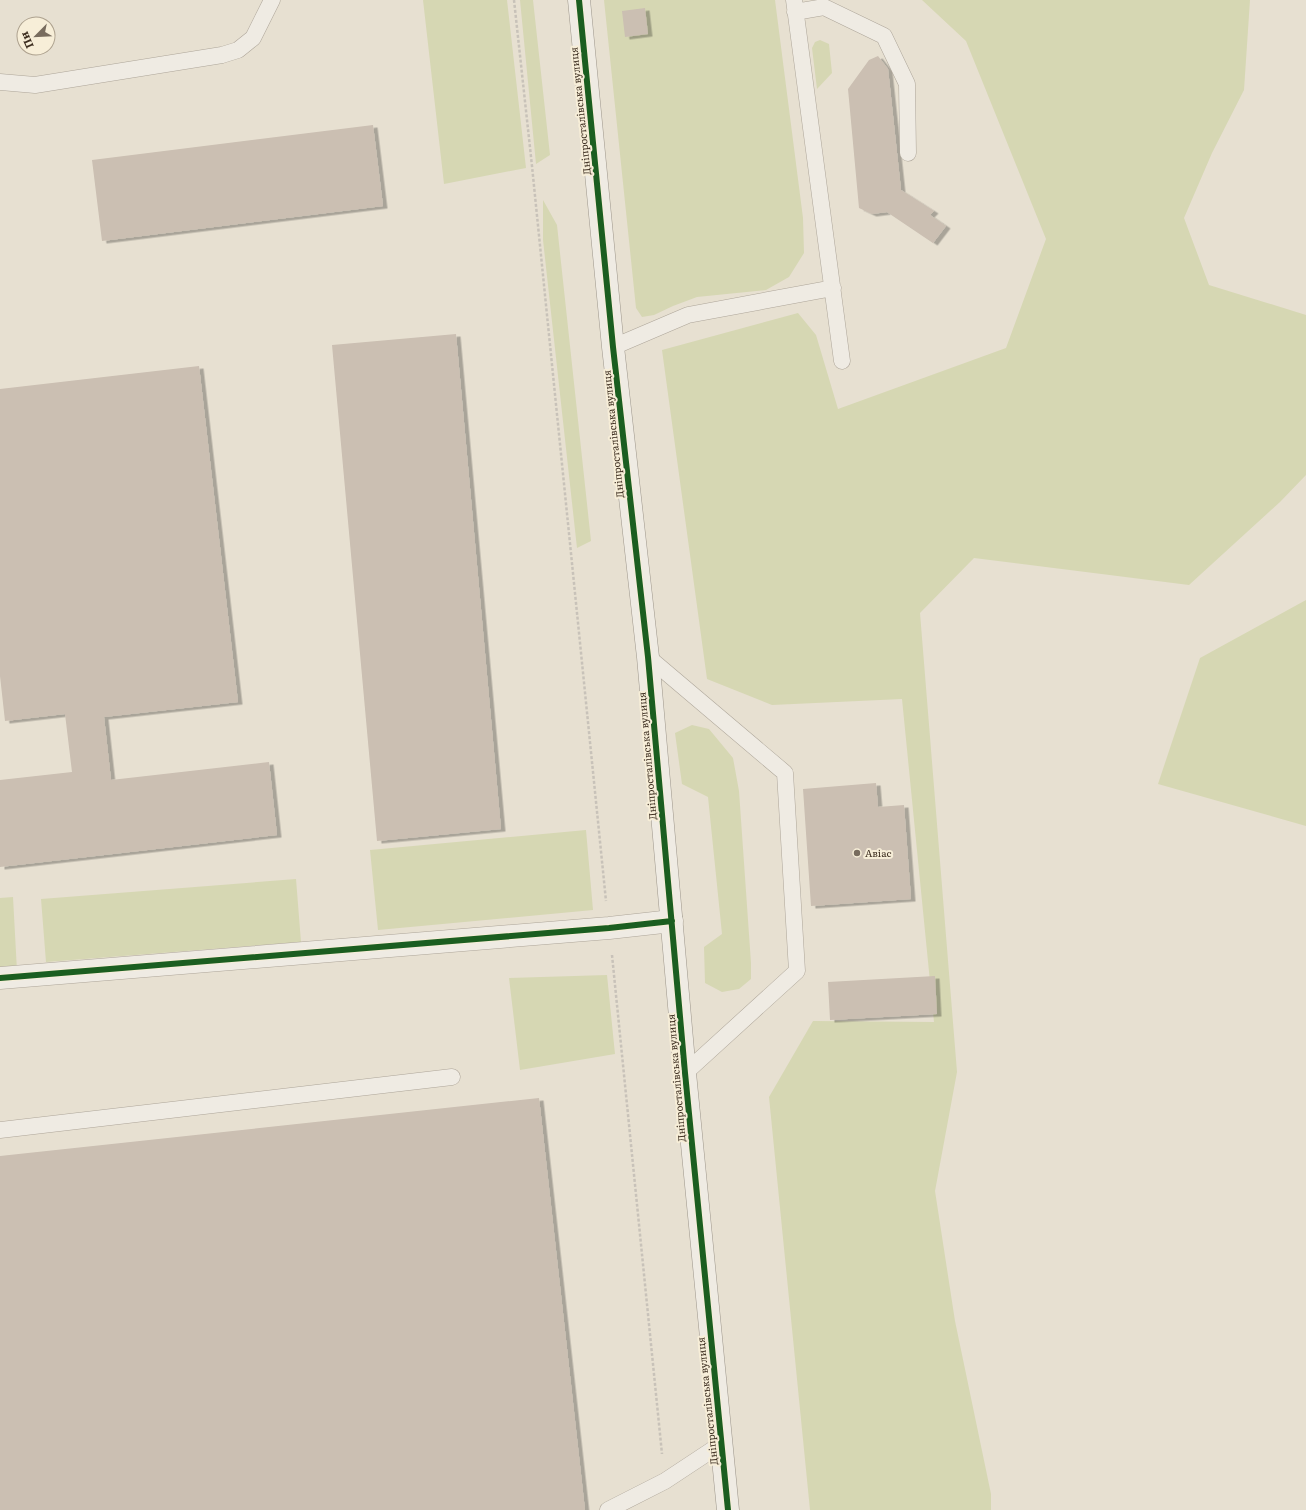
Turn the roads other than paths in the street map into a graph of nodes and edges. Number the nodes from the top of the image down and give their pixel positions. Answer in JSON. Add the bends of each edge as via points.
{"nodes":[{"id":1,"x":272,"y":0,"type":"edge"},
{"id":2,"x":579,"y":0,"type":"edge"},
{"id":3,"x":795,"y":6,"type":"edge"},
{"id":4,"x":0,"y":82,"type":"edge"},
{"id":5,"x":908,"y":153,"type":"dead end"},
{"id":6,"x":833,"y":288,"type":"junction"},
{"id":7,"x":613,"y":347,"type":"junction"},
{"id":8,"x":842,"y":361,"type":"dead end"},
{"id":9,"x":648,"y":657,"type":"junction"},
{"id":10,"x":672,"y":921,"type":"junction"},
{"id":11,"x":0,"y":978,"type":"edge"},
{"id":12,"x":685,"y":1073,"type":"junction"},
{"id":13,"x":452,"y":1077,"type":"dead end"},
{"id":14,"x":0,"y":1130,"type":"edge"},
{"id":15,"x":721,"y":1444,"type":"junction"},
{"id":16,"x":608,"y":1510,"type":"edge"},
{"id":17,"x":728,"y":1510,"type":"edge"}],
"edges":[{"from":1,"to":4,"type":"lane","via":[[253,38],[238,50],[35,85]]},
{"from":2,"to":7,"type":"street","name":"Дніпросталівська вулиця"},
{"from":3,"to":5,"type":"lane","via":[[824,8],[884,36],[907,84]]},
{"from":3,"to":6,"type":"lane"},
{"from":6,"to":7,"type":"lane","via":[[688,315]]},
{"from":6,"to":8,"type":"lane"},
{"from":7,"to":9,"type":"street","name":"Дніпросталівська вулиця"},
{"from":9,"to":10,"type":"street","name":"Дніпросталівська вулиця"},
{"from":9,"to":12,"type":"lane","via":[[785,773],[797,971]]},
{"from":10,"to":11,"type":"street"},
{"from":10,"to":12,"type":"street","name":"Дніпросталівська вулиця"},
{"from":12,"to":15,"type":"street","name":"Дніпросталівська вулиця"},
{"from":13,"to":14,"type":"lane"},
{"from":15,"to":16,"type":"lane","via":[[665,1481]]},
{"from":15,"to":17,"type":"street","name":"Дніпросталівська вулиця"}]}
